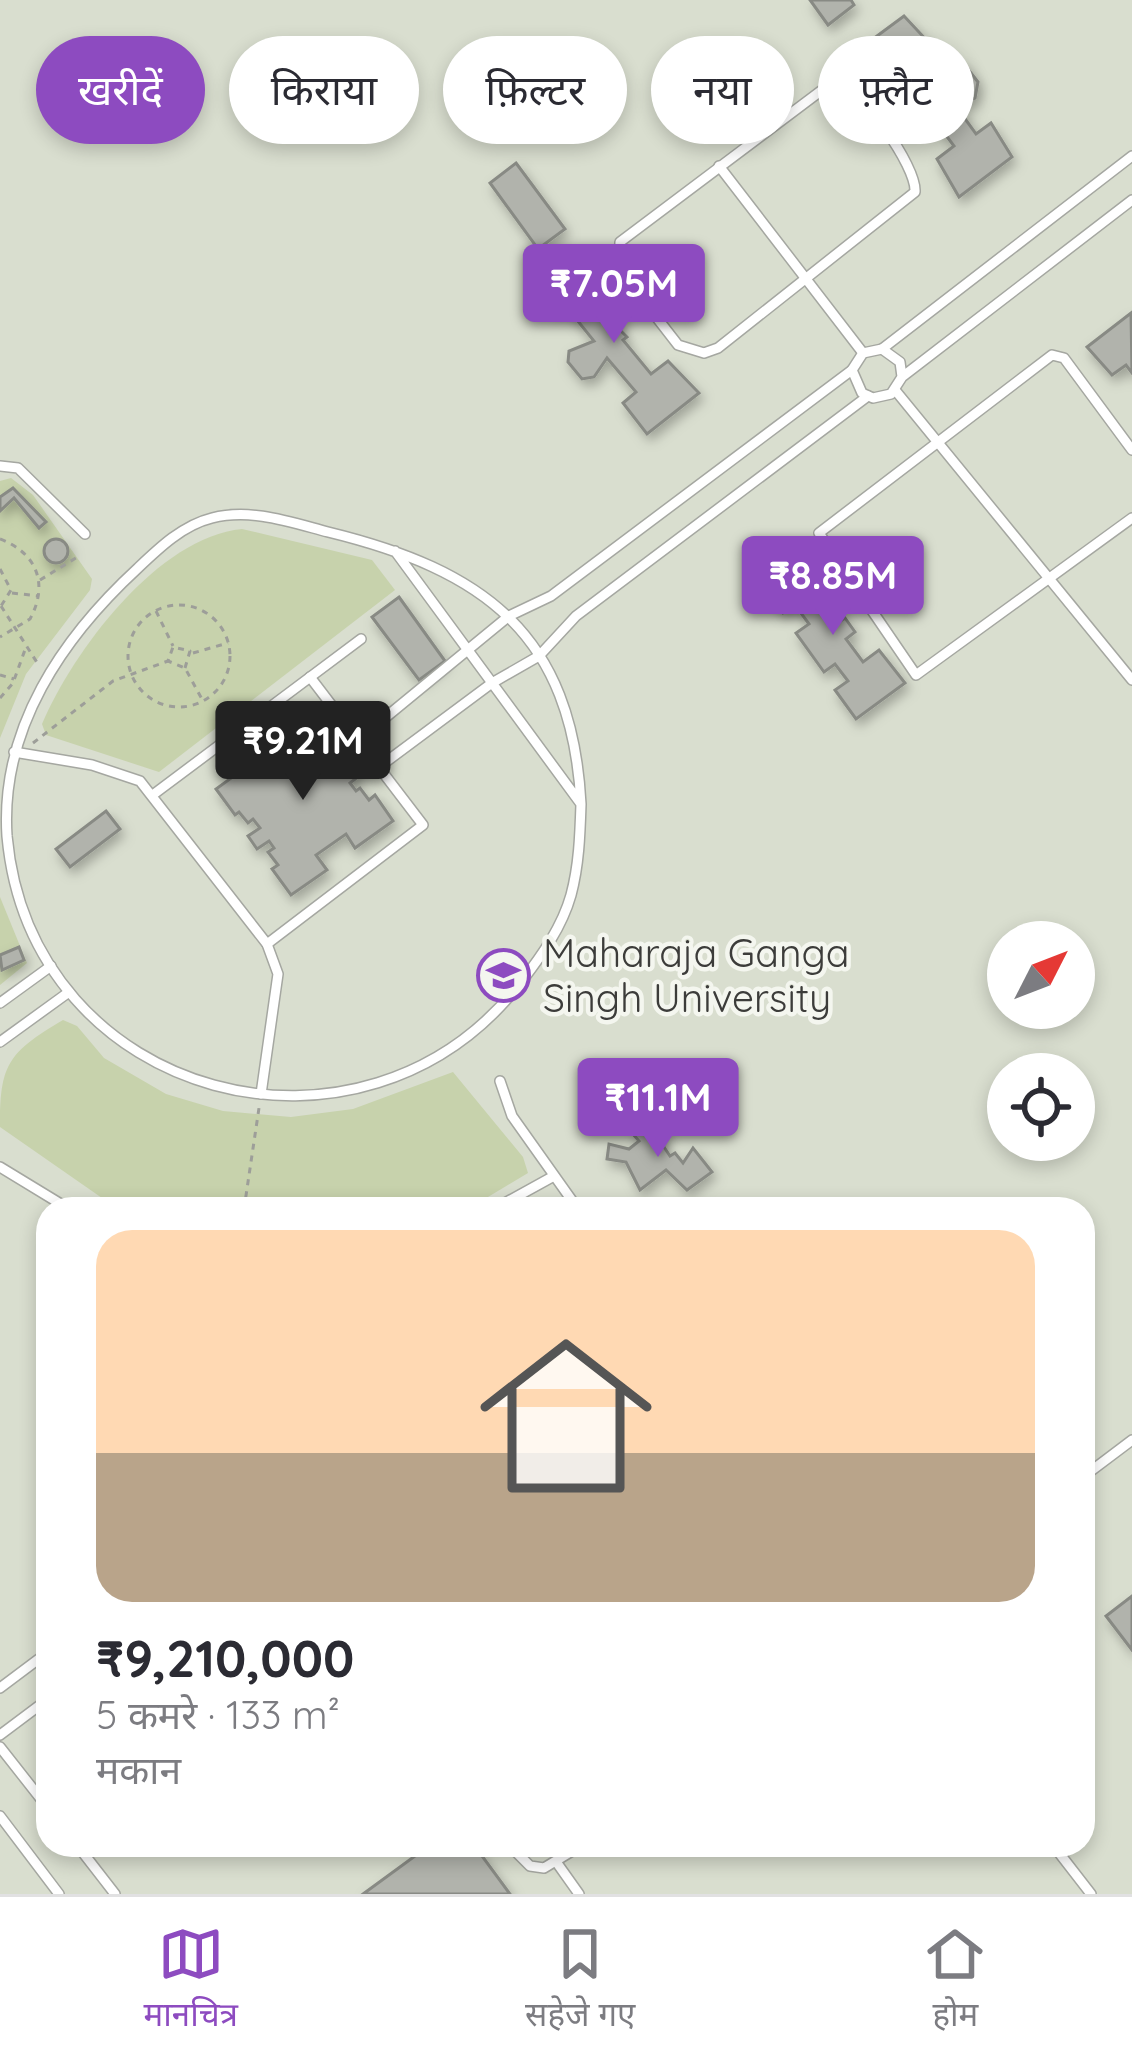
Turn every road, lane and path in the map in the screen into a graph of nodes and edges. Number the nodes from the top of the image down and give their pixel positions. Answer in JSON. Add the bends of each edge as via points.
{"nodes":[{"id":1,"x":1132,"y":156,"type":"edge"},
{"id":2,"x":719,"y":166,"type":"junction"},
{"id":3,"x":1132,"y":200,"type":"edge"},
{"id":4,"x":808,"y":280,"type":"junction"},
{"id":5,"x":883,"y":349,"type":"junction"},
{"id":6,"x":862,"y":353,"type":"junction"},
{"id":7,"x":852,"y":370,"type":"junction"},
{"id":8,"x":902,"y":377,"type":"junction"},
{"id":9,"x":895,"y":390,"type":"junction"},
{"id":10,"x":868,"y":396,"type":"junction"},
{"id":11,"x":937,"y":440,"type":"junction"},
{"id":12,"x":1132,"y":450,"type":"edge"},
{"id":13,"x":0,"y":466,"type":"edge"},
{"id":14,"x":1132,"y":518,"type":"edge"},
{"id":15,"x":85,"y":534,"type":"dead end"},
{"id":16,"x":0,"y":541,"type":"edge"},
{"id":17,"x":395,"y":551,"type":"junction"},
{"id":18,"x":79,"y":556,"type":"dead end"},
{"id":19,"x":0,"y":569,"type":"edge"},
{"id":20,"x":1051,"y":580,"type":"junction"},
{"id":21,"x":39,"y":581,"type":"junction"},
{"id":22,"x":10,"y":593,"type":"junction"},
{"id":23,"x":39,"y":596,"type":"junction"},
{"id":24,"x":1,"y":606,"type":"edge"},
{"id":25,"x":156,"y":610,"type":"junction"},
{"id":26,"x":508,"y":616,"type":"junction"},
{"id":27,"x":17,"y":631,"type":"junction"},
{"id":28,"x":0,"y":637,"type":"edge"},
{"id":29,"x":361,"y":639,"type":"dead end"},
{"id":30,"x":228,"y":643,"type":"junction"},
{"id":31,"x":26,"y":645,"type":"junction"},
{"id":32,"x":173,"y":647,"type":"junction"},
{"id":33,"x":191,"y":653,"type":"junction"},
{"id":34,"x":470,"y":653,"type":"junction"},
{"id":35,"x":539,"y":656,"type":"junction"},
{"id":36,"x":168,"y":661,"type":"junction"},
{"id":37,"x":185,"y":668,"type":"junction"},
{"id":38,"x":131,"y":673,"type":"junction"},
{"id":39,"x":46,"y":675,"type":"junction"},
{"id":40,"x":0,"y":676,"type":"edge"},
{"id":41,"x":310,"y":677,"type":"junction"},
{"id":42,"x":14,"y":679,"type":"junction"},
{"id":43,"x":1132,"y":680,"type":"edge"},
{"id":44,"x":492,"y":683,"type":"junction"},
{"id":45,"x":0,"y":698,"type":"edge"},
{"id":46,"x":203,"y":701,"type":"junction"},
{"id":47,"x":358,"y":740,"type":"junction"},
{"id":48,"x":17,"y":753,"type":"junction"},
{"id":49,"x":379,"y":767,"type":"junction"},
{"id":50,"x":154,"y":794,"type":"junction"},
{"id":51,"x":581,"y":805,"type":"junction"},
{"id":52,"x":267,"y":944,"type":"junction"},
{"id":53,"x":51,"y":966,"type":"junction"},
{"id":54,"x":69,"y":992,"type":"junction"},
{"id":55,"x":0,"y":1003,"type":"edge"},
{"id":56,"x":0,"y":1042,"type":"edge"},
{"id":57,"x":500,"y":1081,"type":"dead end"},
{"id":58,"x":261,"y":1094,"type":"junction"},
{"id":59,"x":0,"y":1167,"type":"edge"},
{"id":60,"x":554,"y":1176,"type":"junction"},
{"id":61,"x":49,"y":1197,"type":"edge"},
{"id":62,"x":246,"y":1197,"type":"edge"},
{"id":63,"x":516,"y":1197,"type":"edge"},
{"id":64,"x":569,"y":1197,"type":"edge"},
{"id":65,"x":1132,"y":1440,"type":"edge"},
{"id":66,"x":1095,"y":1468,"type":"edge"},
{"id":67,"x":36,"y":1661,"type":"edge"},
{"id":68,"x":0,"y":1688,"type":"edge"},
{"id":69,"x":36,"y":1708,"type":"edge"},
{"id":70,"x":0,"y":1735,"type":"edge"},
{"id":71,"x":0,"y":1747,"type":"edge"},
{"id":72,"x":36,"y":1793,"type":"edge"},
{"id":73,"x":0,"y":1816,"type":"edge"},
{"id":74,"x":87,"y":1857,"type":"edge"},
{"id":75,"x":521,"y":1857,"type":"edge"},
{"id":76,"x":565,"y":1857,"type":"edge"},
{"id":77,"x":1063,"y":1857,"type":"edge"},
{"id":78,"x":557,"y":1863,"type":"junction"},
{"id":79,"x":59,"y":1894,"type":"edge"},
{"id":80,"x":116,"y":1894,"type":"edge"},
{"id":81,"x":579,"y":1894,"type":"edge"},
{"id":82,"x":1091,"y":1894,"type":"edge"}],
"edges":[{"from":1,"to":5,"type":"lane"},
{"from":2,"to":4,"type":"lane"},
{"from":2,"to":4,"type":"lane","via":[[620,242],[619,269],[663,326],[678,345],[704,353]]},
{"from":2,"to":4,"type":"lane","via":[[821,86],[834,81],[855,92],[909,164],[915,192]]},
{"from":3,"to":8,"type":"lane"},
{"from":4,"to":6,"type":"lane"},
{"from":5,"to":6,"type":"lane"},
{"from":5,"to":8,"type":"lane","via":[[900,362]]},
{"from":6,"to":7,"type":"lane"},
{"from":7,"to":10,"type":"lane"},
{"from":7,"to":26,"type":"lane","via":[[551,596]]},
{"from":8,"to":9,"type":"lane"},
{"from":9,"to":10,"type":"lane"},
{"from":9,"to":11,"type":"lane"},
{"from":10,"to":35,"type":"lane","via":[[576,616]]},
{"from":11,"to":12,"type":"lane","via":[[1052,355],[1064,358]]},
{"from":11,"to":20,"type":"lane"},
{"from":11,"to":20,"type":"lane","via":[[819,533],[916,675]]},
{"from":13,"to":15,"type":"lane","via":[[18,468]]},
{"from":14,"to":20,"type":"lane"},
{"from":16,"to":21,"type":"path","via":[[28,556]]},
{"from":17,"to":26,"type":"lane","via":[[451,572]]},
{"from":17,"to":34,"type":"lane"},
{"from":17,"to":39,"type":"lane","via":[[260,515],[207,519],[115,589]]},
{"from":18,"to":21,"type":"path"},
{"from":19,"to":22,"type":"path"},
{"from":20,"to":43,"type":"lane"},
{"from":21,"to":23,"type":"path"},
{"from":22,"to":23,"type":"path"},
{"from":22,"to":24,"type":"path"},
{"from":23,"to":27,"type":"path"},
{"from":24,"to":27,"type":"path"},
{"from":25,"to":30,"type":"path","via":[[200,609]]},
{"from":25,"to":32,"type":"path"},
{"from":25,"to":38,"type":"path","via":[[130,639]]},
{"from":26,"to":34,"type":"lane"},
{"from":26,"to":35,"type":"lane"},
{"from":27,"to":28,"type":"path"},
{"from":27,"to":31,"type":"path"},
{"from":29,"to":41,"type":"lane"},
{"from":30,"to":33,"type":"path"},
{"from":30,"to":46,"type":"path","via":[[224,681]]},
{"from":31,"to":39,"type":"path"},
{"from":31,"to":42,"type":"path"},
{"from":32,"to":33,"type":"path"},
{"from":32,"to":36,"type":"path"},
{"from":33,"to":37,"type":"path"},
{"from":34,"to":44,"type":"lane"},
{"from":34,"to":47,"type":"lane"},
{"from":35,"to":44,"type":"lane"},
{"from":35,"to":51,"type":"lane","via":[[572,726]]},
{"from":36,"to":37,"type":"path"},
{"from":36,"to":38,"type":"path"},
{"from":37,"to":46,"type":"path"},
{"from":38,"to":46,"type":"path","via":[[166,706]]},
{"from":38,"to":48,"type":"path"},
{"from":39,"to":48,"type":"lane"},
{"from":40,"to":42,"type":"path"},
{"from":41,"to":47,"type":"lane"},
{"from":41,"to":50,"type":"lane"},
{"from":42,"to":45,"type":"path"},
{"from":44,"to":49,"type":"lane"},
{"from":44,"to":51,"type":"lane"},
{"from":47,"to":49,"type":"lane"},
{"from":48,"to":50,"type":"lane","via":[[110,769]]},
{"from":48,"to":53,"type":"lane","via":[[7,833],[13,877]]},
{"from":49,"to":52,"type":"lane","via":[[423,825]]},
{"from":50,"to":52,"type":"lane"},
{"from":51,"to":58,"type":"lane","via":[[577,869],[558,927],[484,1023],[408,1068],[352,1089]]},
{"from":52,"to":58,"type":"lane","via":[[278,974]]},
{"from":53,"to":54,"type":"lane"},
{"from":53,"to":55,"type":"lane"},
{"from":54,"to":56,"type":"lane"},
{"from":54,"to":58,"type":"lane","via":[[150,1063],[217,1088]]},
{"from":57,"to":60,"type":"lane","via":[[512,1116]]},
{"from":58,"to":62,"type":"path"},
{"from":59,"to":61,"type":"lane"},
{"from":60,"to":63,"type":"lane"},
{"from":60,"to":64,"type":"lane"},
{"from":65,"to":66,"type":"lane"},
{"from":67,"to":68,"type":"lane"},
{"from":69,"to":70,"type":"lane"},
{"from":71,"to":72,"type":"lane"},
{"from":73,"to":79,"type":"lane"},
{"from":74,"to":80,"type":"lane"},
{"from":75,"to":78,"type":"lane","via":[[530,1866]]},
{"from":76,"to":78,"type":"lane"},
{"from":77,"to":82,"type":"lane"},
{"from":78,"to":81,"type":"lane"}]}
